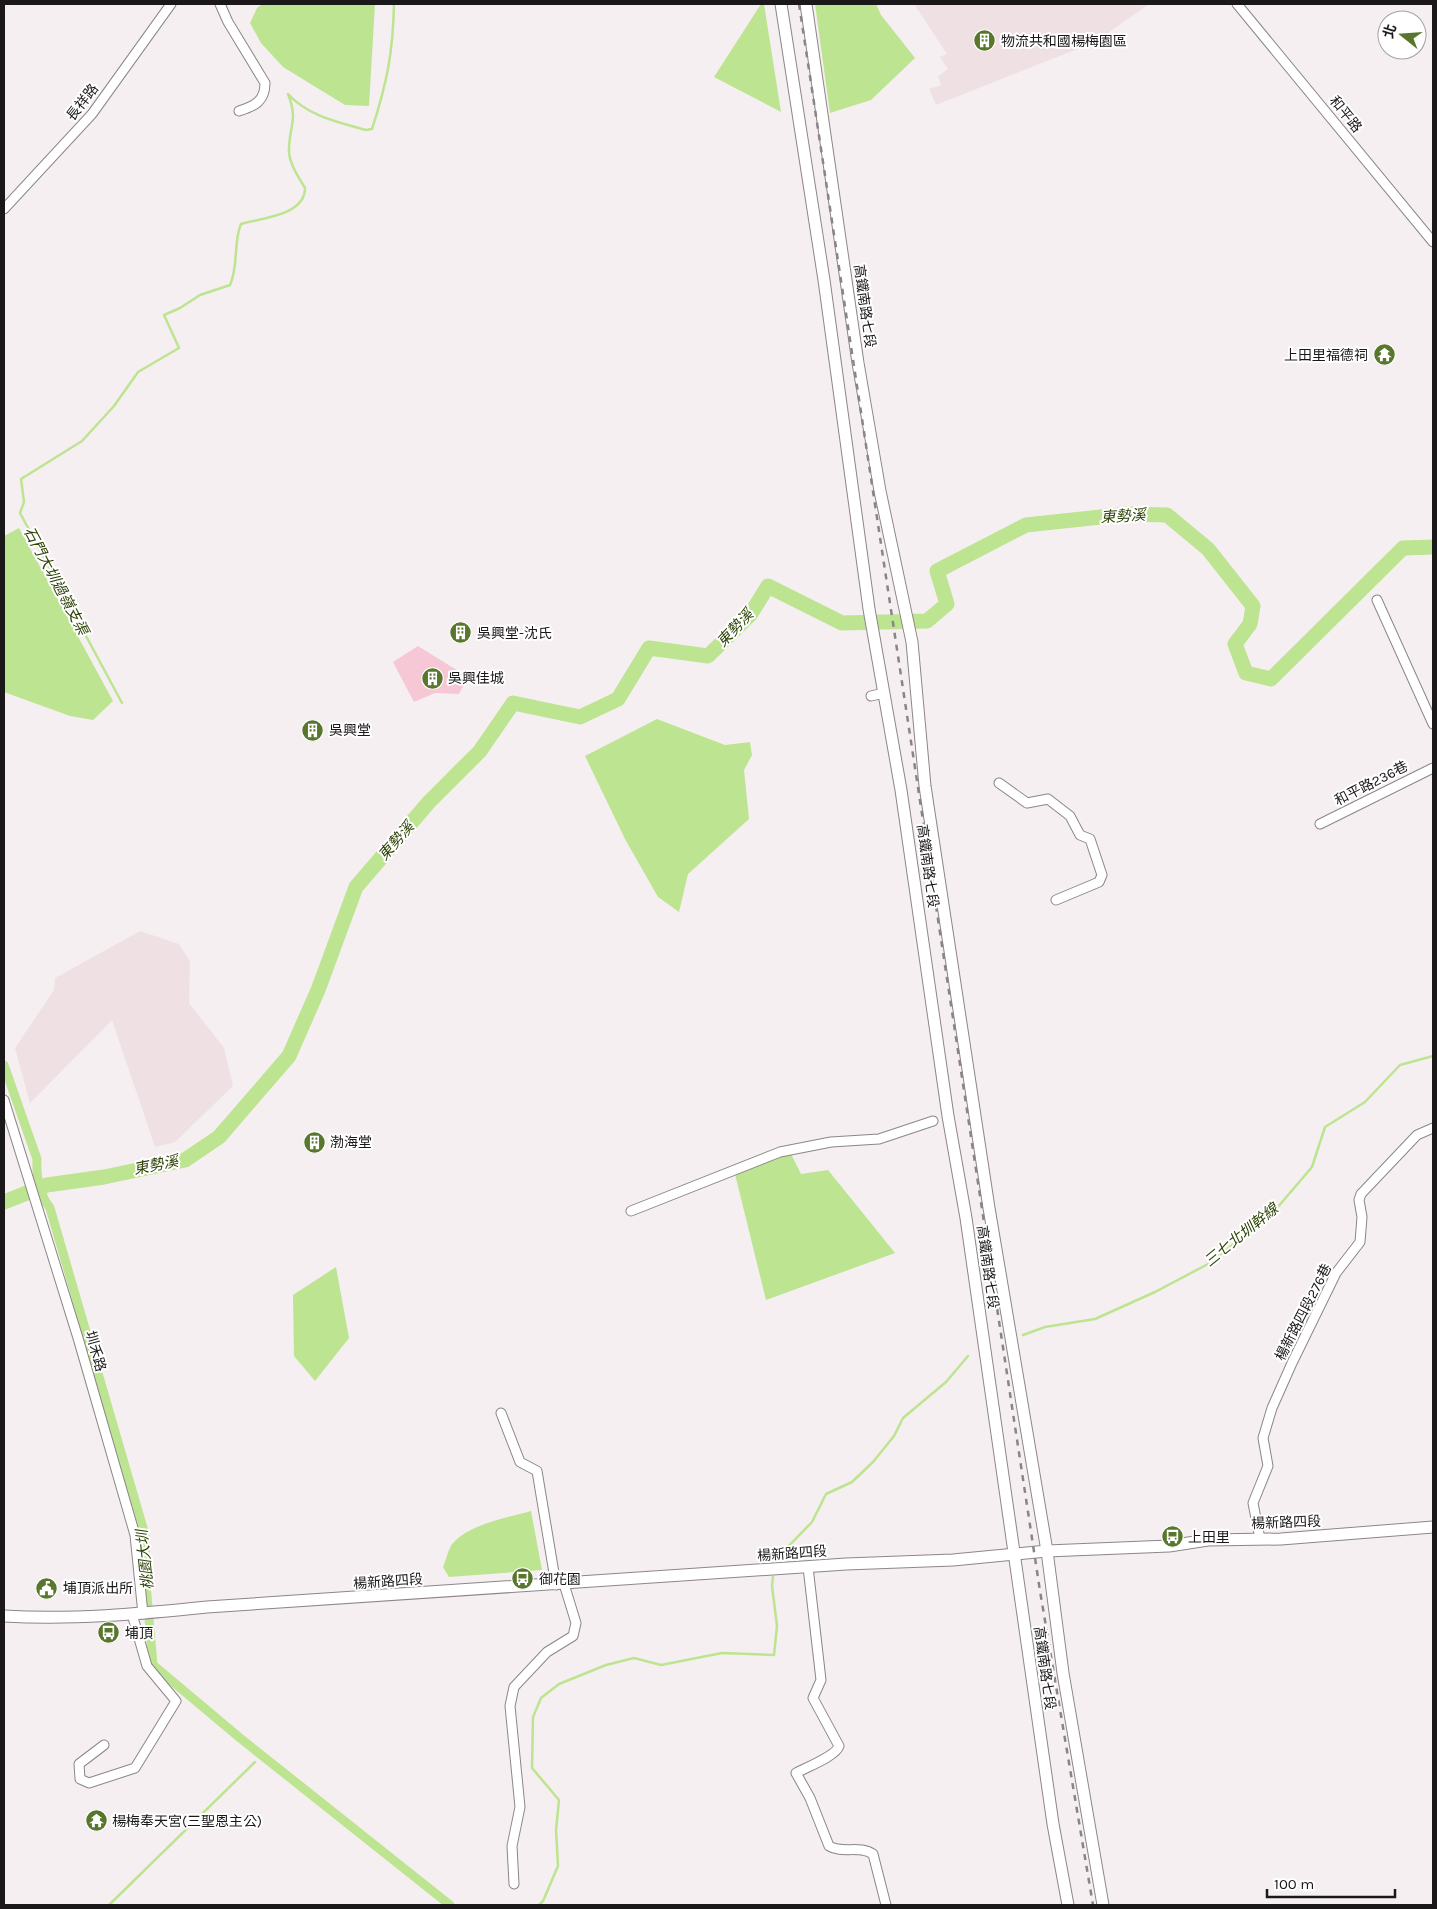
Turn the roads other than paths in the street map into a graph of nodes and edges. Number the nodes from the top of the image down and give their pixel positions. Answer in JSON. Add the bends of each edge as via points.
{"nodes":[{"id":1,"x":171,"y":4,"type":"edge"},
{"id":2,"x":220,"y":4,"type":"edge"},
{"id":3,"x":781,"y":4,"type":"edge"},
{"id":4,"x":806,"y":4,"type":"edge"},
{"id":5,"x":1237,"y":4,"type":"edge"},
{"id":6,"x":239,"y":111,"type":"dead end"},
{"id":7,"x":4,"y":210,"type":"edge"},
{"id":8,"x":1433,"y":242,"type":"edge"},
{"id":9,"x":1377,"y":600,"type":"dead end"},
{"id":10,"x":884,"y":693,"type":"junction"},
{"id":11,"x":871,"y":696,"type":"dead end"},
{"id":12,"x":1433,"y":724,"type":"edge"},
{"id":13,"x":1433,"y":768,"type":"edge"},
{"id":14,"x":1000,"y":783,"type":"dead end"},
{"id":15,"x":1320,"y":824,"type":"dead end"},
{"id":16,"x":1056,"y":900,"type":"dead end"},
{"id":17,"x":4,"y":1100,"type":"edge"},
{"id":18,"x":933,"y":1121,"type":"dead end"},
{"id":19,"x":1433,"y":1128,"type":"edge"},
{"id":20,"x":631,"y":1211,"type":"dead end"},
{"id":21,"x":501,"y":1413,"type":"dead end"},
{"id":22,"x":1433,"y":1527,"type":"edge"},
{"id":23,"x":1260,"y":1539,"type":"junction"},
{"id":24,"x":1047,"y":1551,"type":"junction"},
{"id":25,"x":1014,"y":1554,"type":"junction"},
{"id":26,"x":808,"y":1567,"type":"junction"},
{"id":27,"x":560,"y":1585,"type":"junction"},
{"id":28,"x":142,"y":1613,"type":"junction"},
{"id":29,"x":4,"y":1616,"type":"edge"},
{"id":30,"x":104,"y":1745,"type":"dead end"},
{"id":31,"x":514,"y":1884,"type":"dead end"},
{"id":32,"x":886,"y":1905,"type":"edge"},
{"id":33,"x":1068,"y":1905,"type":"edge"},
{"id":34,"x":1103,"y":1905,"type":"edge"}],
"edges":[{"from":1,"to":7,"type":"street","name":"長祥路","via":[[92,114]]},
{"from":2,"to":6,"type":"street","via":[[266,83],[261,100]]},
{"from":3,"to":10,"type":"main road","name":"高鐵南路七段"},
{"from":4,"to":24,"type":"main road","name":"高鐵南路七段","via":[[860,373],[880,491],[907,611],[989,1208]]},
{"from":5,"to":8,"type":"street","name":"和平路"},
{"from":9,"to":12,"type":"street"},
{"from":10,"to":11,"type":"street"},
{"from":10,"to":25,"type":"main road","name":"高鐵南路七段","via":[[902,790]]},
{"from":13,"to":15,"type":"street","name":"和平路236巷"},
{"from":14,"to":16,"type":"street","via":[[1027,803],[1048,799],[1070,816],[1080,835],[1090,839],[1102,875],[1099,882]]},
{"from":17,"to":28,"type":"street","name":"圳禾路","via":[[135,1535]]},
{"from":18,"to":20,"type":"street","via":[[879,1139],[831,1142],[780,1152]]},
{"from":19,"to":23,"type":"street","name":"楊新路四段276巷","via":[[1417,1134],[1361,1194],[1360,1242],[1336,1273],[1324,1297],[1276,1399],[1263,1438],[1268,1466],[1253,1504]]},
{"from":21,"to":27,"type":"street","via":[[520,1462],[537,1471]]},
{"from":22,"to":23,"type":"main road","name":"楊新路四段"},
{"from":23,"to":24,"type":"main road","name":"楊新路四段"},
{"from":24,"to":25,"type":"main road","name":"楊新路四段"},
{"from":24,"to":34,"type":"main road","name":"高鐵南路七段","via":[[1063,1673]]},
{"from":25,"to":26,"type":"main road","name":"楊新路四段"},
{"from":25,"to":33,"type":"main road","name":"高鐵南路七段","via":[[1053,1824]]},
{"from":26,"to":27,"type":"main road","name":"楊新路四段"},
{"from":26,"to":32,"type":"street","via":[[821,1680],[812,1698],[839,1746],[838,1751],[796,1773],[810,1798],[828,1846],[834,1850],[864,1850],[873,1854]]},
{"from":27,"to":28,"type":"main road","name":"楊新路四段"},
{"from":27,"to":31,"type":"street","via":[[576,1623],[573,1636],[547,1652],[521,1678],[514,1687],[510,1706],[520,1807],[512,1846]]},
{"from":28,"to":29,"type":"main road","name":"楊新路四段","via":[[38,1618]]},
{"from":28,"to":30,"type":"street","name":"圳禾路","via":[[147,1666],[176,1700],[135,1768],[90,1783],[80,1779],[79,1764]]}]}
